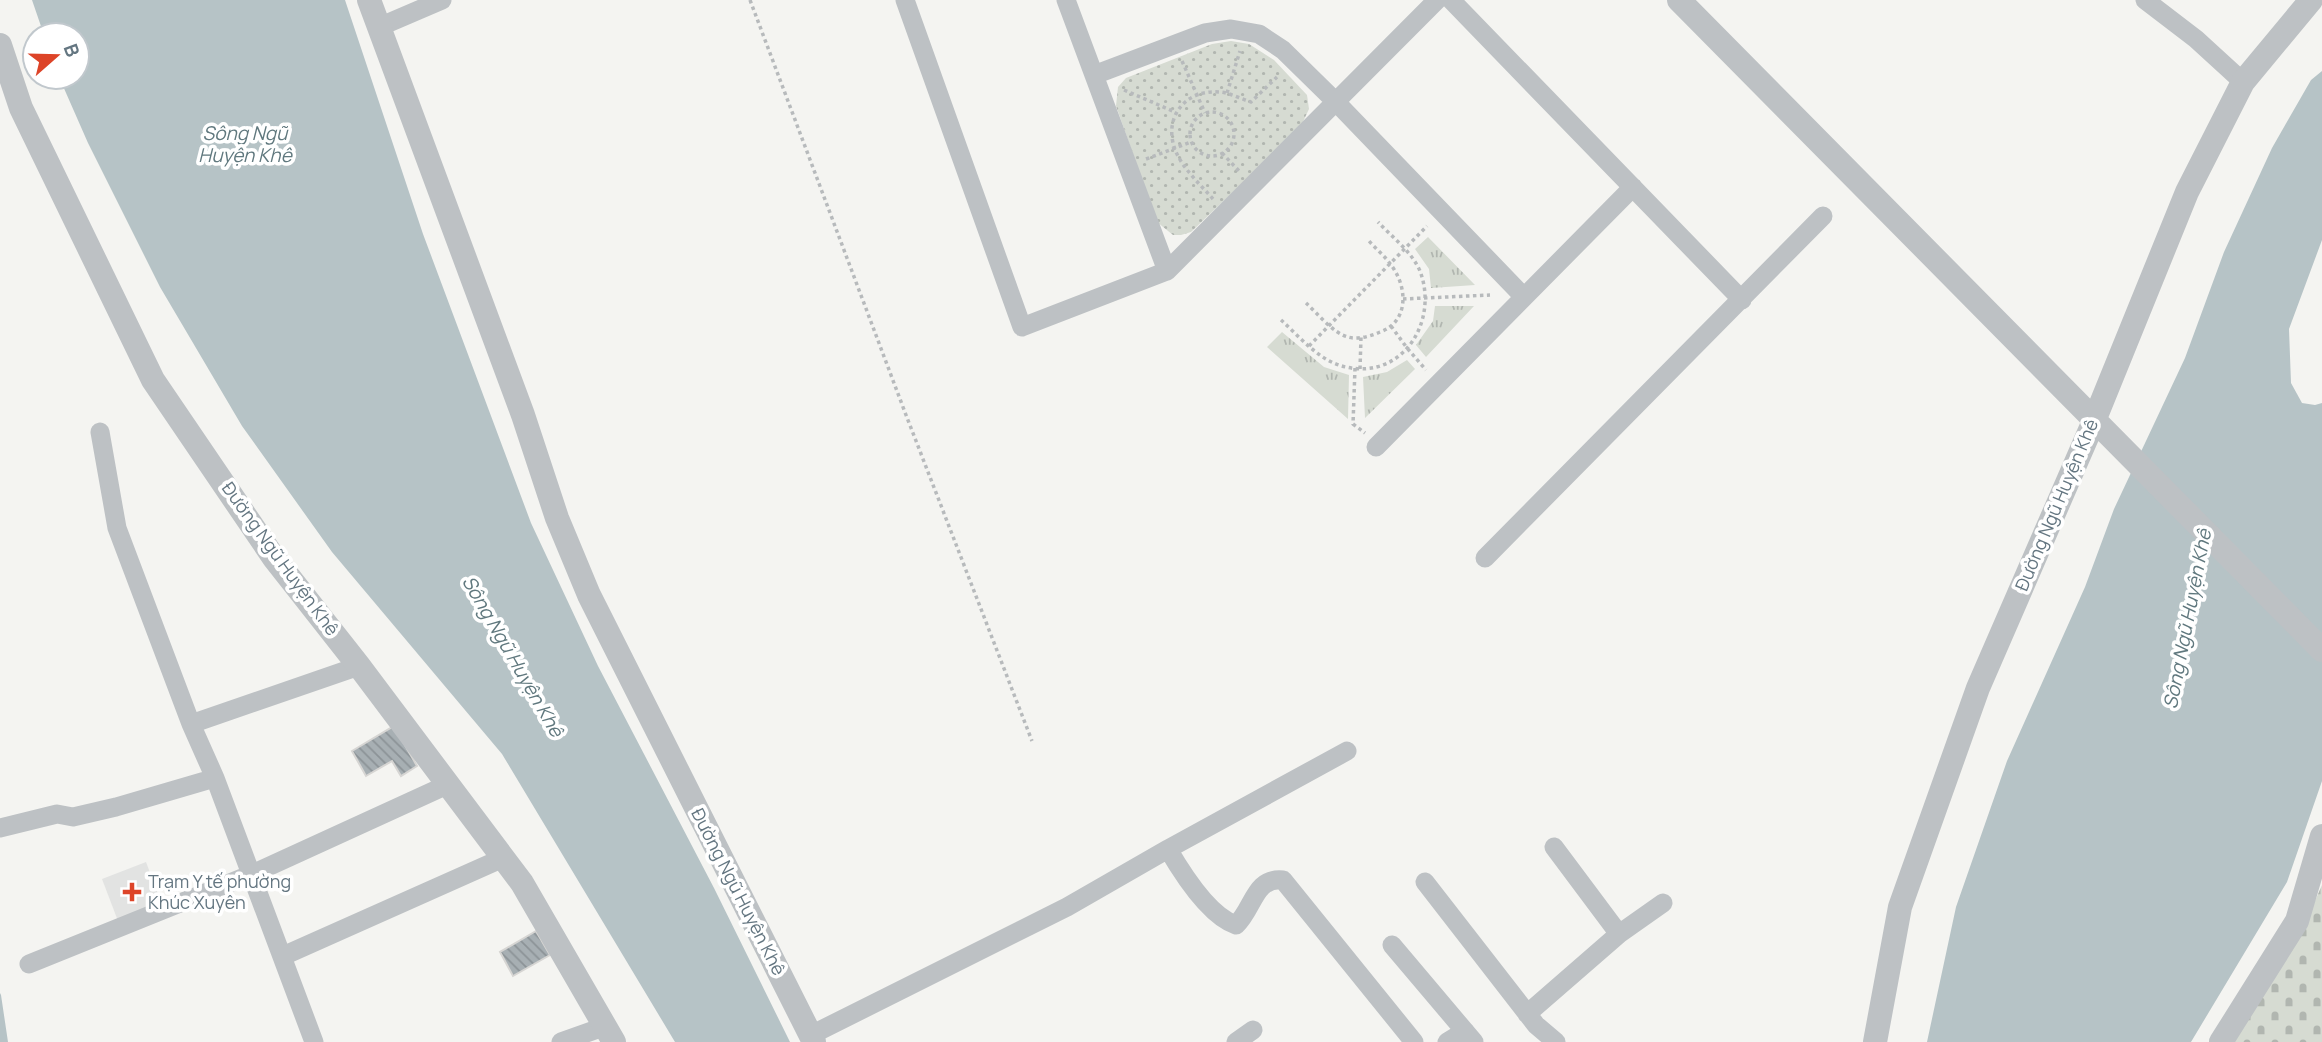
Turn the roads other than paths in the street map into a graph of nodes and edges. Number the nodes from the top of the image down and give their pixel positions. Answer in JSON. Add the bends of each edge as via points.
{"nodes":[{"id":1,"x":369,"y":0,"type":"edge"},
{"id":2,"x":442,"y":0,"type":"edge"},
{"id":3,"x":905,"y":0,"type":"edge"},
{"id":4,"x":1066,"y":0,"type":"edge"},
{"id":5,"x":1437,"y":0,"type":"edge"},
{"id":6,"x":1451,"y":0,"type":"edge"},
{"id":7,"x":1679,"y":0,"type":"edge"},
{"id":8,"x":2145,"y":0,"type":"edge"},
{"id":9,"x":2311,"y":0,"type":"edge"},
{"id":10,"x":379,"y":27,"type":"junction"},
{"id":11,"x":0,"y":45,"type":"edge"},
{"id":12,"x":1094,"y":75,"type":"junction"},
{"id":13,"x":2243,"y":82,"type":"junction"},
{"id":14,"x":1336,"y":103,"type":"junction"},
{"id":15,"x":1633,"y":187,"type":"junction"},
{"id":16,"x":1823,"y":216,"type":"dead end"},
{"id":17,"x":1167,"y":271,"type":"junction"},
{"id":18,"x":1523,"y":296,"type":"junction"},
{"id":19,"x":1742,"y":300,"type":"junction"},
{"id":20,"x":2094,"y":421,"type":"junction"},
{"id":21,"x":100,"y":432,"type":"dead end"},
{"id":22,"x":1371,"y":440,"type":"road end"},
{"id":23,"x":1485,"y":558,"type":"dead end"},
{"id":24,"x":2322,"y":650,"type":"edge"},
{"id":25,"x":359,"y":666,"type":"junction"},
{"id":26,"x":191,"y":724,"type":"junction"},
{"id":27,"x":1347,"y":751,"type":"dead end"},
{"id":28,"x":215,"y":778,"type":"junction"},
{"id":29,"x":449,"y":785,"type":"junction"},
{"id":30,"x":0,"y":828,"type":"edge"},
{"id":31,"x":2322,"y":836,"type":"edge"},
{"id":32,"x":1554,"y":847,"type":"dead end"},
{"id":33,"x":1168,"y":849,"type":"junction"},
{"id":34,"x":503,"y":858,"type":"junction"},
{"id":35,"x":251,"y":874,"type":"junction"},
{"id":36,"x":1425,"y":882,"type":"dead end"},
{"id":37,"x":1663,"y":903,"type":"dead end"},
{"id":38,"x":1619,"y":934,"type":"junction"},
{"id":39,"x":1392,"y":945,"type":"dead end"},
{"id":40,"x":283,"y":956,"type":"junction"},
{"id":41,"x":29,"y":964,"type":"dead end"},
{"id":42,"x":1527,"y":1014,"type":"junction"},
{"id":43,"x":1253,"y":1030,"type":"dead end"},
{"id":44,"x":610,"y":1034,"type":"edge"},
{"id":45,"x":1470,"y":1037,"type":"edge"},
{"id":46,"x":812,"y":1038,"type":"edge"},
{"id":47,"x":314,"y":1042,"type":"edge"},
{"id":48,"x":561,"y":1042,"type":"edge"},
{"id":49,"x":1236,"y":1042,"type":"edge"},
{"id":50,"x":1414,"y":1042,"type":"edge"},
{"id":51,"x":1447,"y":1042,"type":"edge"},
{"id":52,"x":1556,"y":1042,"type":"edge"},
{"id":53,"x":1875,"y":1042,"type":"edge"},
{"id":54,"x":2221,"y":1042,"type":"edge"}],
"edges":[{"from":1,"to":10,"type":"street","name":"Đường Ngũ Huyện Khê"},
{"from":2,"to":10,"type":"street"},
{"from":3,"to":17,"type":"street","via":[[1022,327]]},
{"from":4,"to":12,"type":"street"},
{"from":5,"to":14,"type":"street"},
{"from":6,"to":15,"type":"street"},
{"from":7,"to":20,"type":"street"},
{"from":8,"to":13,"type":"street"},
{"from":9,"to":13,"type":"street","name":"Đường Ngũ Huyện Khê"},
{"from":10,"to":46,"type":"street","name":"Đường Ngũ Huyện Khê","via":[[589,595]]},
{"from":11,"to":25,"type":"street","name":"Đường Ngũ Huyện Khê","via":[[21,108],[153,380],[274,558]]},
{"from":12,"to":14,"type":"street","via":[[1205,33],[1231,29],[1259,34],[1283,50]]},
{"from":12,"to":17,"type":"street"},
{"from":13,"to":20,"type":"street","name":"Đường Ngũ Huyện Khê","via":[[2187,192]]},
{"from":14,"to":17,"type":"street"},
{"from":14,"to":18,"type":"street"},
{"from":15,"to":18,"type":"street"},
{"from":15,"to":19,"type":"street"},
{"from":16,"to":19,"type":"street"},
{"from":18,"to":22,"type":"street"},
{"from":19,"to":23,"type":"street"},
{"from":20,"to":24,"type":"street"},
{"from":20,"to":53,"type":"street","name":"Đường Ngũ Huyện Khê","via":[[1978,688],[1900,907]]},
{"from":21,"to":26,"type":"street","via":[[117,528]]},
{"from":25,"to":26,"type":"street"},
{"from":25,"to":29,"type":"street","name":"Đường Ngũ Huyện Khê"},
{"from":26,"to":28,"type":"street"},
{"from":27,"to":33,"type":"street"},
{"from":28,"to":30,"type":"street","via":[[73,817],[57,814]]},
{"from":28,"to":35,"type":"street"},
{"from":29,"to":34,"type":"street","name":"Đường Ngũ Huyện Khê"},
{"from":29,"to":35,"type":"street"},
{"from":31,"to":54,"type":"street","via":[[2297,921]]},
{"from":32,"to":38,"type":"street"},
{"from":33,"to":46,"type":"street","via":[[1067,907]]},
{"from":33,"to":50,"type":"street","via":[[1213,911],[1236,925],[1262,885],[1272,879],[1283,880]]},
{"from":34,"to":40,"type":"street"},
{"from":34,"to":44,"type":"street","name":"Đường Ngũ Huyện Khê"},
{"from":35,"to":40,"type":"street"},
{"from":35,"to":41,"type":"street"},
{"from":36,"to":42,"type":"street"},
{"from":37,"to":38,"type":"street"},
{"from":38,"to":42,"type":"street"},
{"from":39,"to":45,"type":"street"},
{"from":40,"to":47,"type":"street"},
{"from":42,"to":52,"type":"street"},
{"from":43,"to":49,"type":"street"},
{"from":44,"to":48,"type":"street"},
{"from":45,"to":51,"type":"street"}]}
